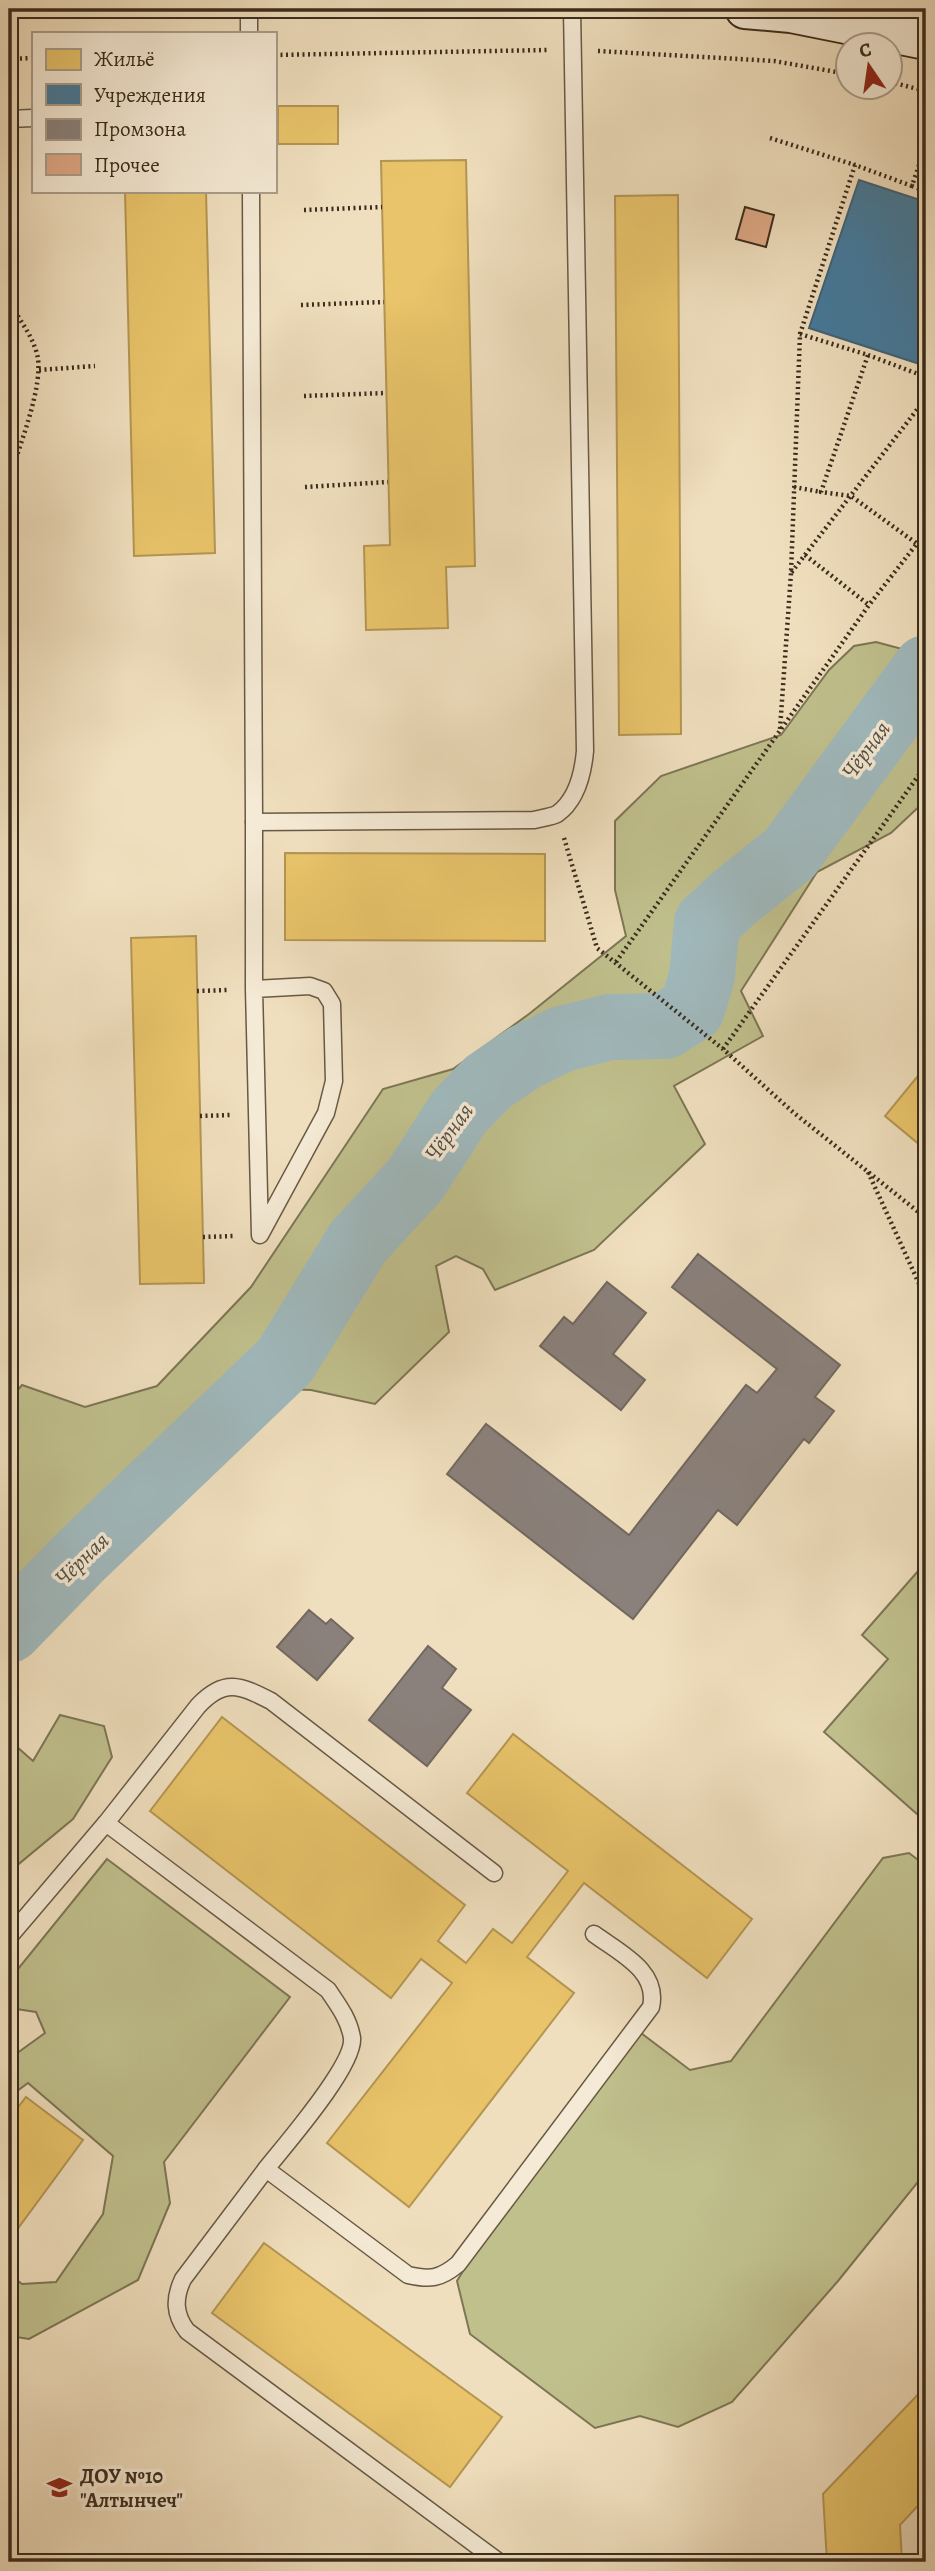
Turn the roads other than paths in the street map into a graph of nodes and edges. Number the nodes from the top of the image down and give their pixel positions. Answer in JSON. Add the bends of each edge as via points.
{"nodes":[{"id":1,"x":249,"y":9,"type":"edge"},
{"id":2,"x":572,"y":9,"type":"edge"},
{"id":3,"x":746,"y":9,"type":"edge"},
{"id":4,"x":249,"y":32,"type":"edge"},
{"id":5,"x":926,"y":40,"type":"edge"},
{"id":6,"x":32,"y":118,"type":"edge"},
{"id":7,"x":9,"y":119,"type":"edge"},
{"id":8,"x":251,"y":192,"type":"edge"},
{"id":9,"x":254,"y":822,"type":"junction"},
{"id":10,"x":254,"y":989,"type":"junction"},
{"id":11,"x":106,"y":1823,"type":"junction"},
{"id":12,"x":494,"y":1873,"type":"dead end"},
{"id":13,"x":594,"y":1934,"type":"dead end"},
{"id":14,"x":9,"y":1937,"type":"edge"},
{"id":15,"x":266,"y":2169,"type":"junction"},
{"id":16,"x":499,"y":2562,"type":"edge"}],
"edges":[{"from":1,"to":4,"type":"lane"},
{"from":2,"to":9,"type":"lane","via":[[582,776],[556,814],[534,820]]},
{"from":3,"to":5,"type":"street","via":[[791,13]]},
{"from":6,"to":7,"type":"lane"},
{"from":8,"to":9,"type":"lane"},
{"from":9,"to":10,"type":"lane"},
{"from":10,"to":10,"type":"lane","via":[[257,1100],[260,1234],[327,1113],[334,1081],[332,1004],[324,991],[310,986]]},
{"from":11,"to":12,"type":"lane","via":[[198,1706],[210,1693],[228,1685],[271,1701]]},
{"from":11,"to":14,"type":"lane"},
{"from":11,"to":15,"type":"lane","via":[[328,1990],[345,2014],[352,2041],[346,2064]]},
{"from":13,"to":15,"type":"lane","via":[[645,1972],[652,1985],[651,2007],[458,2264],[444,2276],[428,2280],[408,2274]]},
{"from":15,"to":16,"type":"lane","via":[[183,2279],[177,2291],[180,2322]]}]}
